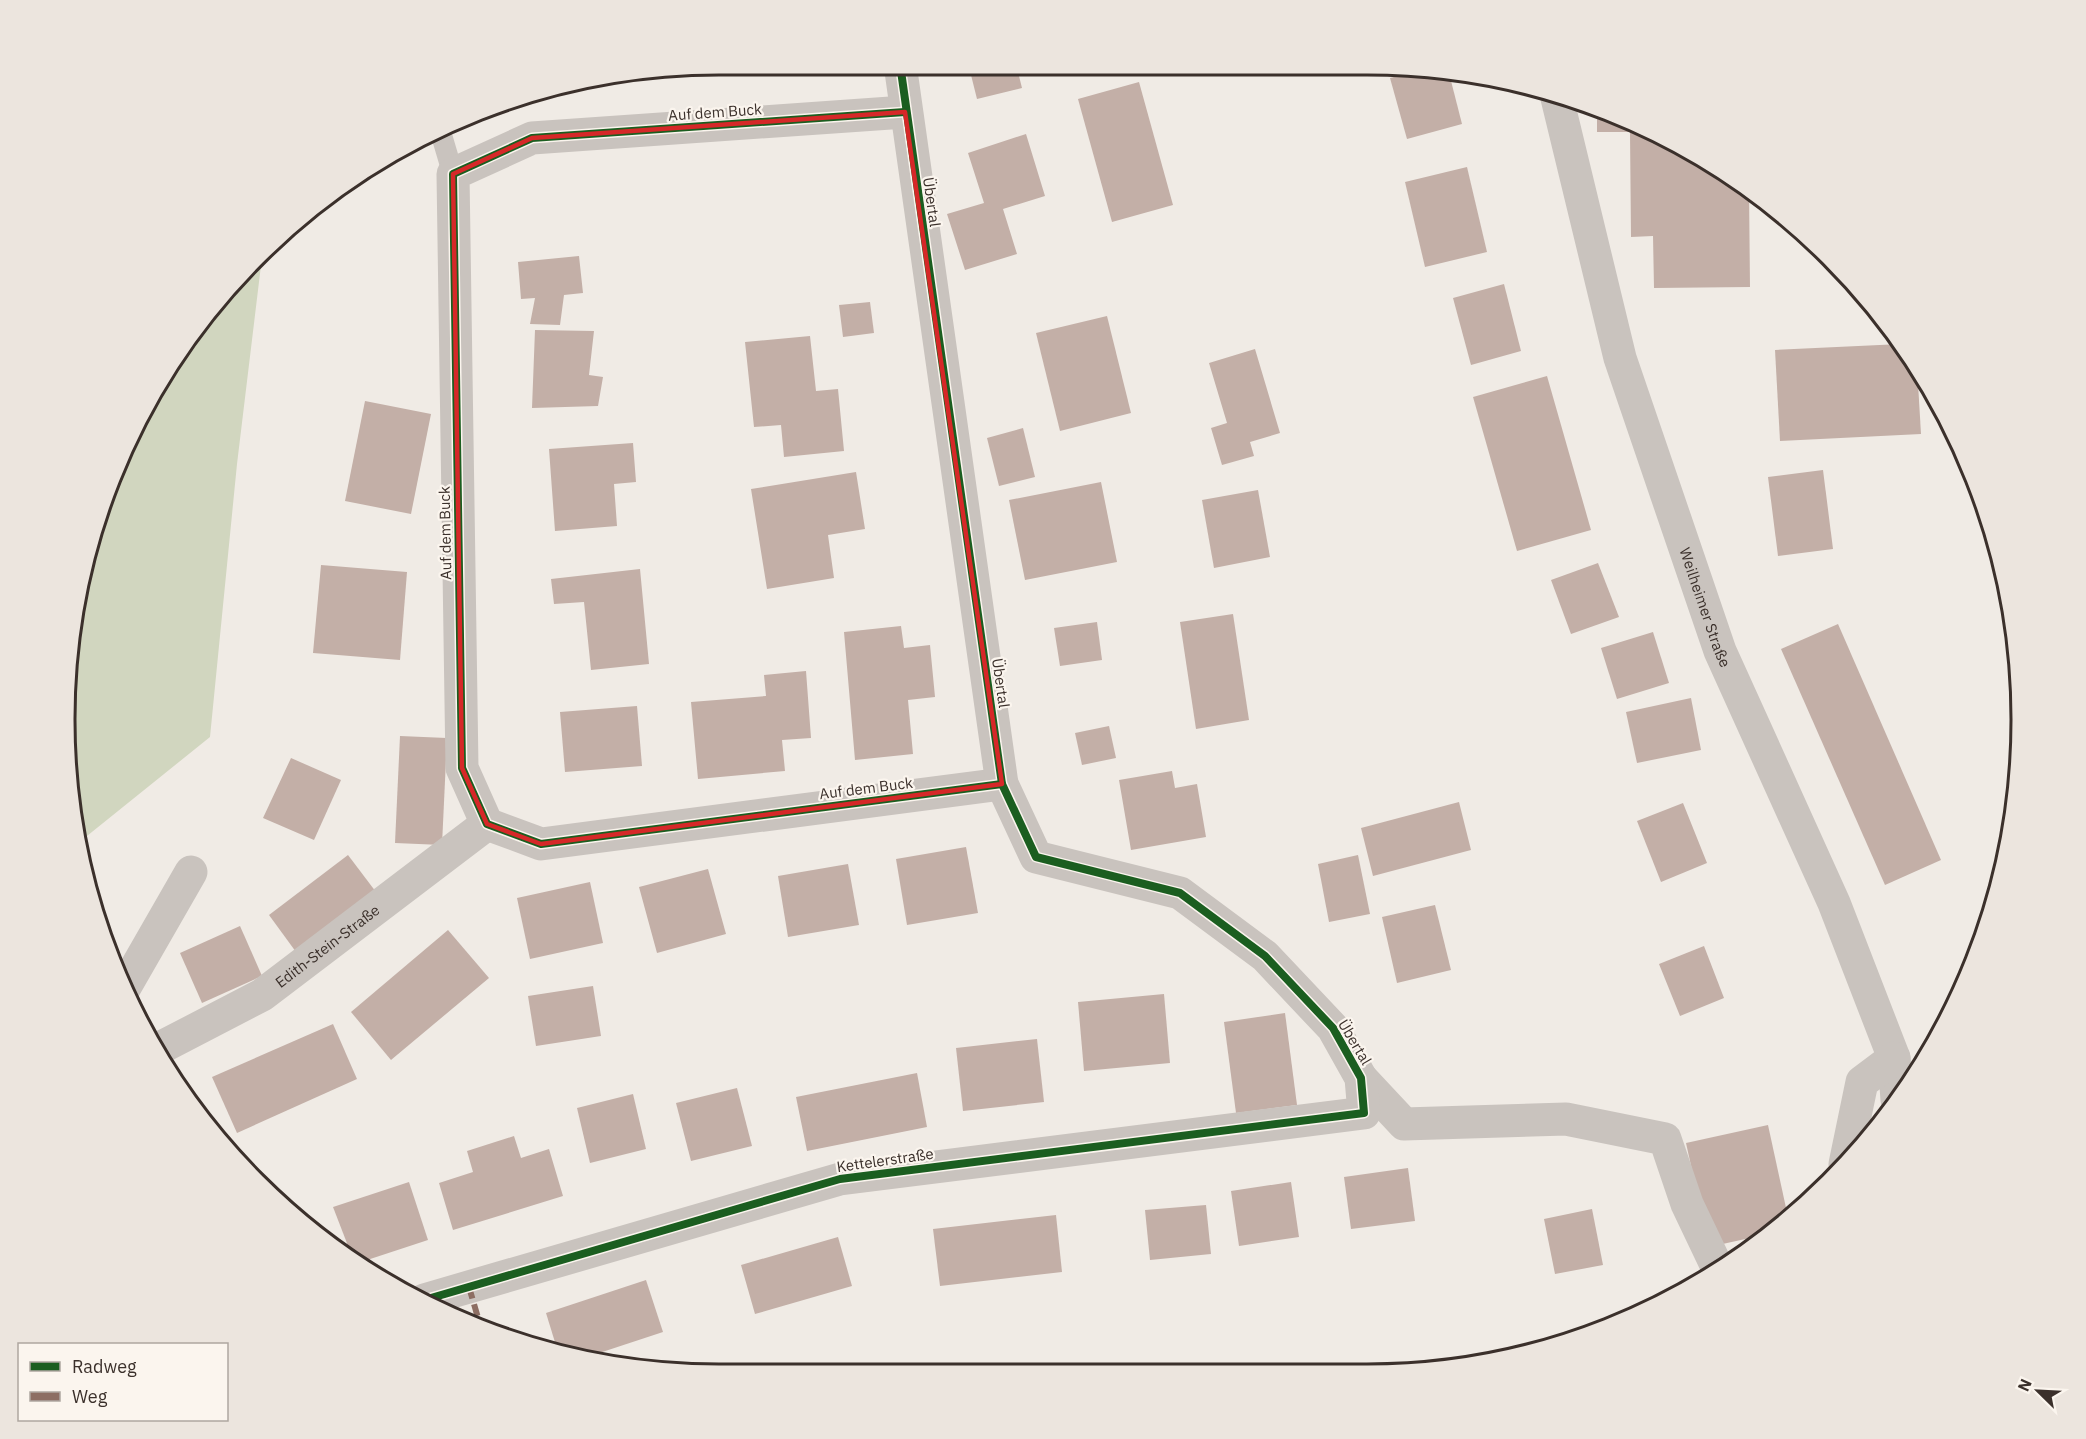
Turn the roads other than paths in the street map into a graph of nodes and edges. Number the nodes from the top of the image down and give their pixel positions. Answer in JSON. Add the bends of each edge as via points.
{"nodes":[{"id":1,"x":901,"y":75,"type":"edge"},
{"id":2,"x":1559,"y":104,"type":"edge"},
{"id":3,"x":905,"y":112,"type":"junction"},
{"id":4,"x":442,"y":137,"type":"edge"},
{"id":5,"x":453,"y":174,"type":"junction"},
{"id":6,"x":1002,"y":784,"type":"junction"},
{"id":7,"x":487,"y":824,"type":"junction"},
{"id":8,"x":191,"y":872,"type":"dead end"},
{"id":9,"x":130,"y":979,"type":"edge"},
{"id":10,"x":164,"y":1046,"type":"edge"},
{"id":11,"x":1893,"y":1058,"type":"junction"},
{"id":12,"x":1361,"y":1078,"type":"junction"},
{"id":13,"x":1896,"y":1087,"type":"edge"},
{"id":14,"x":1364,"y":1113,"type":"joint"},
{"id":15,"x":1849,"y":1147,"type":"edge"},
{"id":16,"x":1715,"y":1262,"type":"edge"},
{"id":17,"x":433,"y":1297,"type":"edge"}],
"edges":[{"from":1,"to":3,"type":"street","name":"Übertal"},
{"from":2,"to":11,"type":"street","name":"Weilheimer Straße","via":[[1620,358],[1720,651],[1834,903]]},
{"from":3,"to":5,"type":"street","name":"Auf dem Buck","via":[[532,138]]},
{"from":3,"to":6,"type":"street","name":"Übertal"},
{"from":4,"to":5,"type":"lane"},
{"from":5,"to":7,"type":"street","name":"Auf dem Buck","via":[[462,768]]},
{"from":6,"to":7,"type":"street","name":"Auf dem Buck","via":[[541,844]]},
{"from":6,"to":12,"type":"street","name":"Übertal","via":[[1036,857],[1180,893],[1266,956],[1334,1028]]},
{"from":7,"to":10,"type":"street","name":"Edith-Stein-Straße","via":[[262,995]]},
{"from":8,"to":9,"type":"street"},
{"from":11,"to":13,"type":"street","name":"Weilheimer Straße"},
{"from":11,"to":15,"type":"street","via":[[1862,1082]]},
{"from":12,"to":14,"type":"street","name":"Übertal"},
{"from":12,"to":16,"type":"street","via":[[1404,1124],[1566,1119],[1665,1139],[1687,1204]]},
{"from":14,"to":17,"type":"street","name":"Kettelerstraße","via":[[840,1179]]}]}
